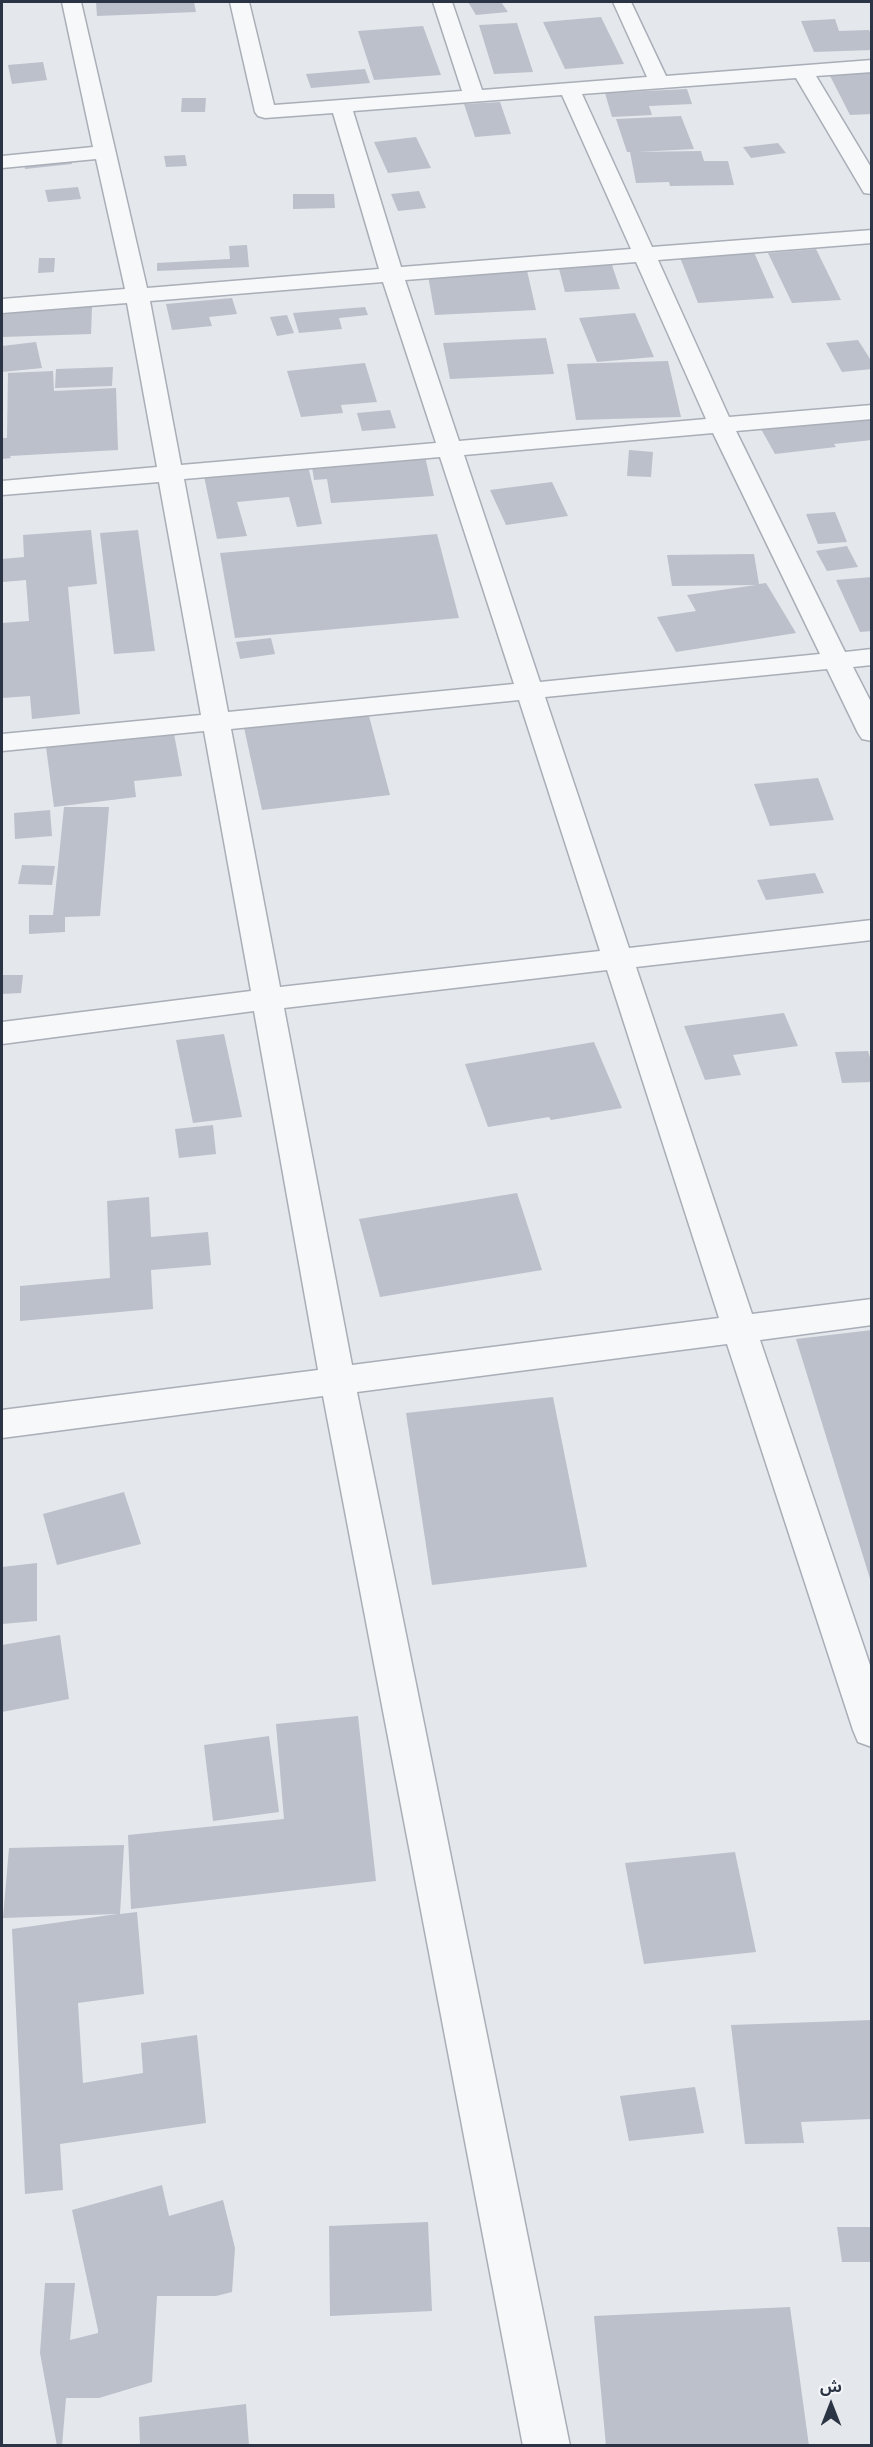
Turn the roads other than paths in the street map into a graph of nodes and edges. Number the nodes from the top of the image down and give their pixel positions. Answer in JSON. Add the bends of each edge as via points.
{"nodes":[{"id":1,"x":71,"y":2,"type":"edge"},
{"id":2,"x":239,"y":2,"type":"edge"},
{"id":3,"x":441,"y":2,"type":"edge"},
{"id":4,"x":622,"y":2,"type":"edge"},
{"id":5,"x":872,"y":66,"type":"edge"},
{"id":6,"x":803,"y":72,"type":"junction"},
{"id":7,"x":660,"y":83,"type":"junction"},
{"id":8,"x":570,"y":90,"type":"junction"},
{"id":9,"x":474,"y":97,"type":"junction"},
{"id":10,"x":341,"y":108,"type":"junction"},
{"id":11,"x":105,"y":152,"type":"junction"},
{"id":12,"x":2,"y":162,"type":"edge"},
{"id":13,"x":872,"y":188,"type":"edge"},
{"id":14,"x":872,"y":236,"type":"edge"},
{"id":15,"x":644,"y":254,"type":"junction"},
{"id":16,"x":392,"y":274,"type":"junction"},
{"id":17,"x":137,"y":294,"type":"junction"},
{"id":18,"x":2,"y":306,"type":"edge"},
{"id":19,"x":872,"y":412,"type":"edge"},
{"id":20,"x":722,"y":425,"type":"junction"},
{"id":21,"x":450,"y":448,"type":"junction"},
{"id":22,"x":170,"y":473,"type":"junction"},
{"id":23,"x":2,"y":488,"type":"edge"},
{"id":24,"x":872,"y":657,"type":"edge"},
{"id":25,"x":836,"y":661,"type":"junction"},
{"id":26,"x":529,"y":691,"type":"junction"},
{"id":27,"x":215,"y":721,"type":"junction"},
{"id":28,"x":872,"y":733,"type":"edge"},
{"id":29,"x":2,"y":743,"type":"edge"},
{"id":30,"x":872,"y":930,"type":"edge"},
{"id":31,"x":617,"y":961,"type":"junction"},
{"id":32,"x":268,"y":999,"type":"junction"},
{"id":33,"x":2,"y":1033,"type":"edge"},
{"id":34,"x":872,"y":1312,"type":"edge"},
{"id":35,"x":738,"y":1330,"type":"junction"},
{"id":36,"x":338,"y":1382,"type":"junction"},
{"id":37,"x":2,"y":1424,"type":"edge"},
{"id":38,"x":872,"y":1730,"type":"edge"},
{"id":39,"x":547,"y":2445,"type":"edge"}],
"edges":[{"from":1,"to":11,"type":"street"},
{"from":2,"to":10,"type":"street","via":[[266,112]]},
{"from":3,"to":9,"type":"street"},
{"from":4,"to":7,"type":"street"},
{"from":5,"to":6,"type":"street"},
{"from":6,"to":7,"type":"street"},
{"from":6,"to":13,"type":"street"},
{"from":7,"to":8,"type":"street"},
{"from":8,"to":9,"type":"street"},
{"from":8,"to":15,"type":"street"},
{"from":9,"to":10,"type":"street"},
{"from":10,"to":16,"type":"street"},
{"from":11,"to":12,"type":"street"},
{"from":11,"to":17,"type":"street"},
{"from":14,"to":15,"type":"street"},
{"from":15,"to":16,"type":"street"},
{"from":15,"to":20,"type":"street"},
{"from":16,"to":17,"type":"street"},
{"from":16,"to":21,"type":"street"},
{"from":17,"to":18,"type":"street"},
{"from":17,"to":22,"type":"street"},
{"from":19,"to":20,"type":"street"},
{"from":20,"to":21,"type":"street"},
{"from":20,"to":25,"type":"street"},
{"from":21,"to":22,"type":"street"},
{"from":21,"to":26,"type":"street"},
{"from":22,"to":23,"type":"street"},
{"from":22,"to":27,"type":"street"},
{"from":24,"to":25,"type":"street"},
{"from":25,"to":26,"type":"street"},
{"from":25,"to":28,"type":"street"},
{"from":26,"to":27,"type":"street"},
{"from":26,"to":31,"type":"street"},
{"from":27,"to":29,"type":"street"},
{"from":27,"to":32,"type":"street"},
{"from":30,"to":31,"type":"street"},
{"from":31,"to":32,"type":"street"},
{"from":31,"to":35,"type":"street"},
{"from":32,"to":33,"type":"street"},
{"from":32,"to":36,"type":"street"},
{"from":34,"to":35,"type":"street"},
{"from":35,"to":36,"type":"street"},
{"from":35,"to":38,"type":"street"},
{"from":36,"to":37,"type":"street"},
{"from":36,"to":39,"type":"street"}]}
